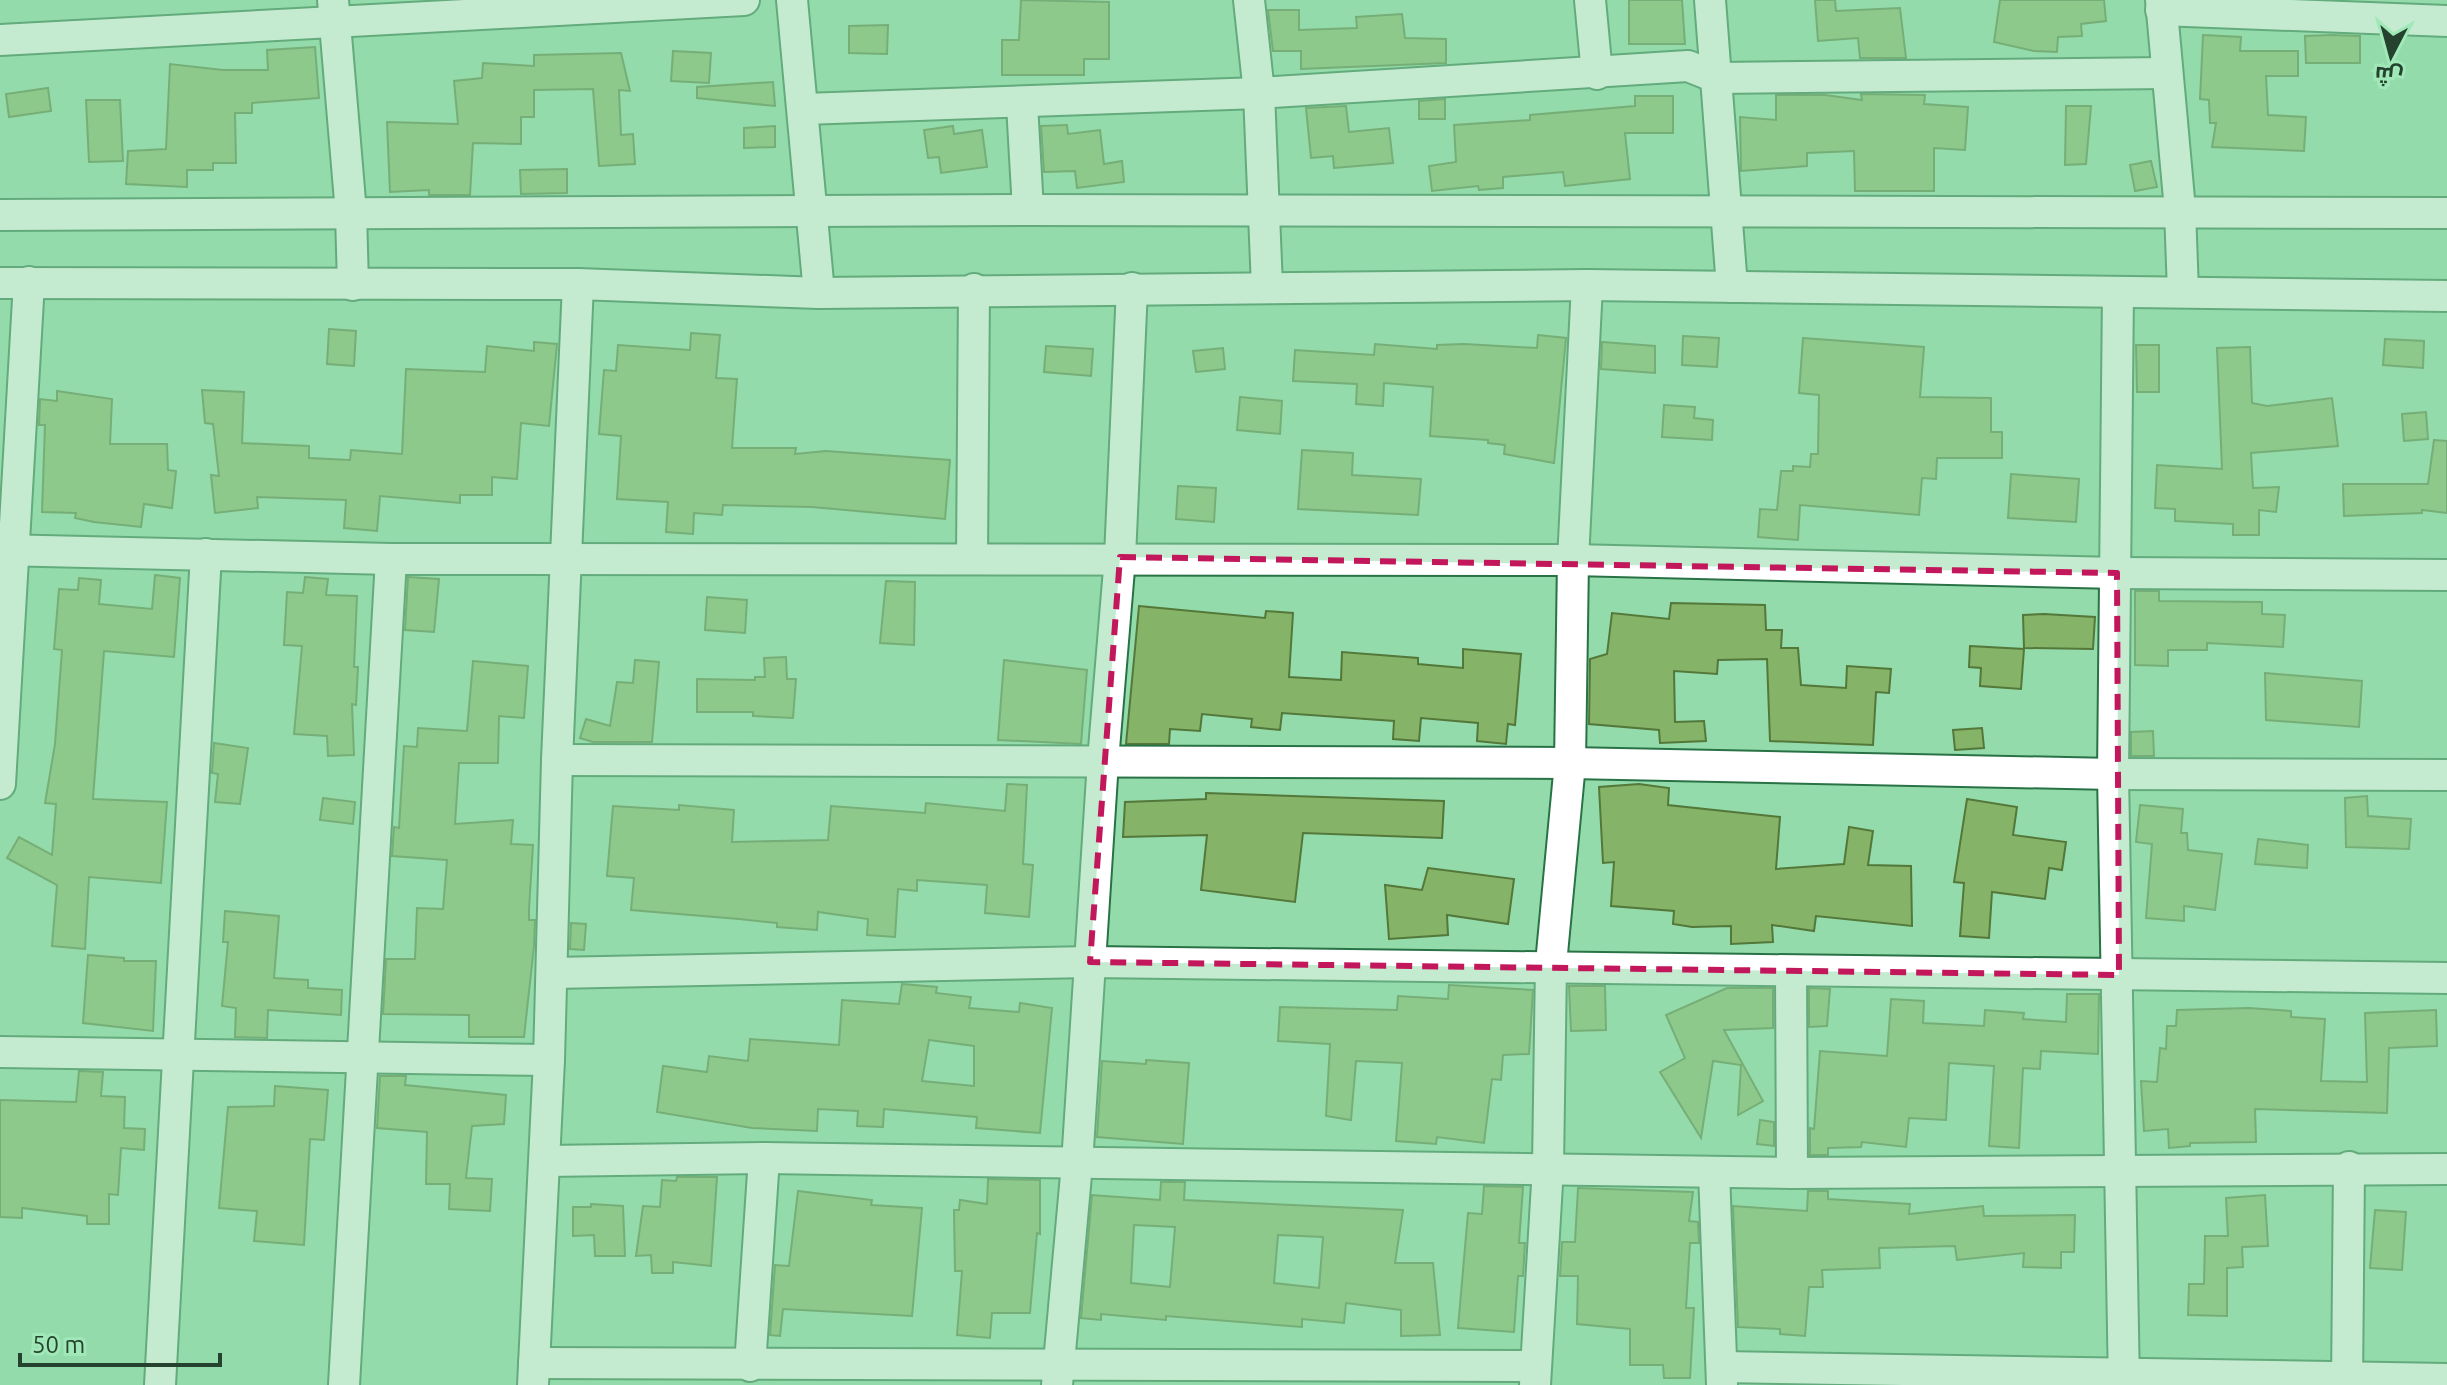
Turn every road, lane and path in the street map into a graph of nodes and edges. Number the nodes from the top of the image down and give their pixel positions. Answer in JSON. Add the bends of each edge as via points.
{"nodes":[{"id":1,"x":744,"y":0,"type":"edge"},
{"id":2,"x":792,"y":0,"type":"edge"},
{"id":3,"x":1249,"y":0,"type":"edge"},
{"id":4,"x":1590,"y":0,"type":"edge"},
{"id":5,"x":1710,"y":0,"type":"edge"},
{"id":6,"x":2161,"y":5,"type":"edge"},
{"id":7,"x":334,"y":11,"type":"edge"},
{"id":8,"x":2447,"y":21,"type":"edge"},
{"id":9,"x":0,"y":40,"type":"edge"},
{"id":10,"x":2167,"y":73,"type":"junction"},
{"id":11,"x":1597,"y":74,"type":"junction"},
{"id":12,"x":1718,"y":78,"type":"junction"},
{"id":13,"x":1259,"y":93,"type":"junction"},
{"id":14,"x":1022,"y":104,"type":"junction"},
{"id":15,"x":804,"y":109,"type":"junction"},
{"id":16,"x":1028,"y":210,"type":"junction"},
{"id":17,"x":2180,"y":210,"type":"junction"},
{"id":18,"x":812,"y":212,"type":"junction"},
{"id":19,"x":1265,"y":212,"type":"junction"},
{"id":20,"x":351,"y":213,"type":"junction"},
{"id":21,"x":2447,"y":213,"type":"edge"},
{"id":22,"x":1727,"y":214,"type":"junction"},
{"id":23,"x":0,"y":215,"type":"edge"},
{"id":24,"x":15,"y":282,"type":"edge"},
{"id":25,"x":578,"y":284,"type":"junction"},
{"id":26,"x":353,"y":285,"type":"junction"},
{"id":27,"x":1587,"y":285,"type":"junction"},
{"id":28,"x":1267,"y":287,"type":"junction"},
{"id":29,"x":1732,"y":287,"type":"junction"},
{"id":30,"x":1132,"y":288,"type":"junction"},
{"id":31,"x":974,"y":289,"type":"junction"},
{"id":32,"x":2118,"y":292,"type":"junction"},
{"id":33,"x":2183,"y":292,"type":"junction"},
{"id":34,"x":819,"y":293,"type":"junction"},
{"id":35,"x":2447,"y":296,"type":"edge"},
{"id":36,"x":6,"y":550,"type":"edge"},
{"id":37,"x":206,"y":554,"type":"junction"},
{"id":38,"x":1120,"y":557,"type":"junction"},
{"id":39,"x":566,"y":558,"type":"junction"},
{"id":40,"x":391,"y":559,"type":"junction"},
{"id":41,"x":972,"y":559,"type":"junction"},
{"id":42,"x":1573,"y":560,"type":"junction"},
{"id":43,"x":2117,"y":573,"type":"junction"},
{"id":44,"x":2447,"y":575,"type":"edge"},
{"id":45,"x":557,"y":760,"type":"junction"},
{"id":46,"x":1103,"y":761,"type":"junction"},
{"id":47,"x":1570,"y":763,"type":"junction"},
{"id":48,"x":0,"y":768,"type":"edge"},
{"id":49,"x":2113,"y":774,"type":"junction"},
{"id":50,"x":2447,"y":775,"type":"edge"},
{"id":51,"x":1090,"y":962,"type":"junction"},
{"id":52,"x":1551,"y":964,"type":"junction"},
{"id":53,"x":1791,"y":972,"type":"junction"},
{"id":54,"x":553,"y":973,"type":"junction"},
{"id":55,"x":2119,"y":975,"type":"junction"},
{"id":56,"x":2447,"y":978,"type":"edge"},
{"id":57,"x":0,"y":1052,"type":"edge"},
{"id":58,"x":179,"y":1054,"type":"junction"},
{"id":59,"x":362,"y":1057,"type":"junction"},
{"id":60,"x":549,"y":1060,"type":"junction"},
{"id":61,"x":764,"y":1158,"type":"junction"},
{"id":62,"x":545,"y":1161,"type":"junction"},
{"id":63,"x":1077,"y":1164,"type":"junction"},
{"id":64,"x":1548,"y":1167,"type":"junction"},
{"id":65,"x":2349,"y":1167,"type":"junction"},
{"id":66,"x":2447,"y":1169,"type":"edge"},
{"id":67,"x":2121,"y":1171,"type":"junction"},
{"id":68,"x":1714,"y":1172,"type":"junction"},
{"id":69,"x":1792,"y":1173,"type":"junction"},
{"id":70,"x":750,"y":1366,"type":"junction"},
{"id":71,"x":534,"y":1374,"type":"edge"},
{"id":72,"x":1058,"y":1374,"type":"edge"},
{"id":73,"x":1535,"y":1376,"type":"edge"},
{"id":74,"x":1722,"y":1376,"type":"edge"},
{"id":75,"x":2447,"y":1379,"type":"edge"},
{"id":76,"x":2124,"y":1380,"type":"edge"},
{"id":77,"x":2347,"y":1381,"type":"edge"},
{"id":78,"x":160,"y":1385,"type":"edge"},
{"id":79,"x":344,"y":1385,"type":"edge"}],
"edges":[{"from":1,"to":7,"type":"street"},
{"from":2,"to":15,"type":"street"},
{"from":3,"to":13,"type":"street"},
{"from":4,"to":11,"type":"street"},
{"from":5,"to":12,"type":"street"},
{"from":6,"to":8,"type":"street"},
{"from":6,"to":10,"type":"street"},
{"from":7,"to":9,"type":"street"},
{"from":7,"to":20,"type":"street"},
{"from":10,"to":12,"type":"street"},
{"from":10,"to":17,"type":"street"},
{"from":11,"to":12,"type":"street","via":[[1688,66]]},
{"from":11,"to":13,"type":"street"},
{"from":12,"to":22,"type":"street"},
{"from":13,"to":14,"type":"street"},
{"from":13,"to":19,"type":"street"},
{"from":14,"to":15,"type":"street"},
{"from":14,"to":16,"type":"street"},
{"from":15,"to":18,"type":"street"},
{"from":16,"to":18,"type":"street"},
{"from":16,"to":19,"type":"street"},
{"from":17,"to":21,"type":"street"},
{"from":17,"to":22,"type":"street"},
{"from":17,"to":33,"type":"street"},
{"from":18,"to":20,"type":"street"},
{"from":18,"to":34,"type":"street"},
{"from":19,"to":22,"type":"street"},
{"from":19,"to":28,"type":"street"},
{"from":20,"to":23,"type":"street"},
{"from":20,"to":26,"type":"street"},
{"from":22,"to":29,"type":"street"},
{"from":24,"to":26,"type":"street"},
{"from":24,"to":36,"type":"street"},
{"from":25,"to":26,"type":"street"},
{"from":25,"to":34,"type":"street"},
{"from":25,"to":39,"type":"street"},
{"from":27,"to":28,"type":"street"},
{"from":27,"to":29,"type":"street"},
{"from":27,"to":42,"type":"street"},
{"from":28,"to":30,"type":"street"},
{"from":29,"to":32,"type":"street"},
{"from":30,"to":31,"type":"street"},
{"from":30,"to":38,"type":"street"},
{"from":31,"to":34,"type":"street"},
{"from":31,"to":41,"type":"street"},
{"from":32,"to":33,"type":"street"},
{"from":32,"to":43,"type":"street"},
{"from":33,"to":35,"type":"street"},
{"from":36,"to":37,"type":"street"},
{"from":36,"to":48,"type":"street"},
{"from":37,"to":40,"type":"street"},
{"from":37,"to":58,"type":"street"},
{"from":38,"to":41,"type":"street"},
{"from":38,"to":42,"type":"street"},
{"from":38,"to":46,"type":"street"},
{"from":39,"to":40,"type":"street"},
{"from":39,"to":41,"type":"street"},
{"from":39,"to":45,"type":"street"},
{"from":40,"to":59,"type":"street"},
{"from":42,"to":43,"type":"street"},
{"from":42,"to":47,"type":"street"},
{"from":43,"to":44,"type":"street"},
{"from":43,"to":49,"type":"street"},
{"from":45,"to":46,"type":"street"},
{"from":45,"to":54,"type":"street"},
{"from":46,"to":47,"type":"street"},
{"from":46,"to":51,"type":"street"},
{"from":47,"to":49,"type":"street"},
{"from":47,"to":52,"type":"street"},
{"from":49,"to":50,"type":"street"},
{"from":49,"to":55,"type":"street"},
{"from":51,"to":52,"type":"street"},
{"from":51,"to":54,"type":"street"},
{"from":51,"to":63,"type":"street"},
{"from":52,"to":53,"type":"street"},
{"from":52,"to":64,"type":"street"},
{"from":53,"to":55,"type":"street"},
{"from":53,"to":69,"type":"street"},
{"from":54,"to":60,"type":"street"},
{"from":55,"to":56,"type":"street"},
{"from":55,"to":67,"type":"street"},
{"from":57,"to":58,"type":"street"},
{"from":58,"to":59,"type":"street"},
{"from":58,"to":78,"type":"street"},
{"from":59,"to":60,"type":"street"},
{"from":59,"to":79,"type":"street"},
{"from":60,"to":62,"type":"street"},
{"from":61,"to":62,"type":"street"},
{"from":61,"to":63,"type":"street"},
{"from":61,"to":70,"type":"street"},
{"from":62,"to":71,"type":"street"},
{"from":63,"to":64,"type":"street"},
{"from":63,"to":72,"type":"street"},
{"from":64,"to":68,"type":"street"},
{"from":64,"to":73,"type":"street"},
{"from":65,"to":66,"type":"street"},
{"from":65,"to":67,"type":"street"},
{"from":65,"to":77,"type":"street"},
{"from":67,"to":69,"type":"street"},
{"from":67,"to":76,"type":"street"},
{"from":68,"to":69,"type":"street"},
{"from":68,"to":74,"type":"street"},
{"from":70,"to":71,"type":"street"},
{"from":70,"to":72,"type":"street"},
{"from":72,"to":73,"type":"street"},
{"from":74,"to":76,"type":"street"},
{"from":75,"to":77,"type":"street"},
{"from":76,"to":77,"type":"street"}]}
